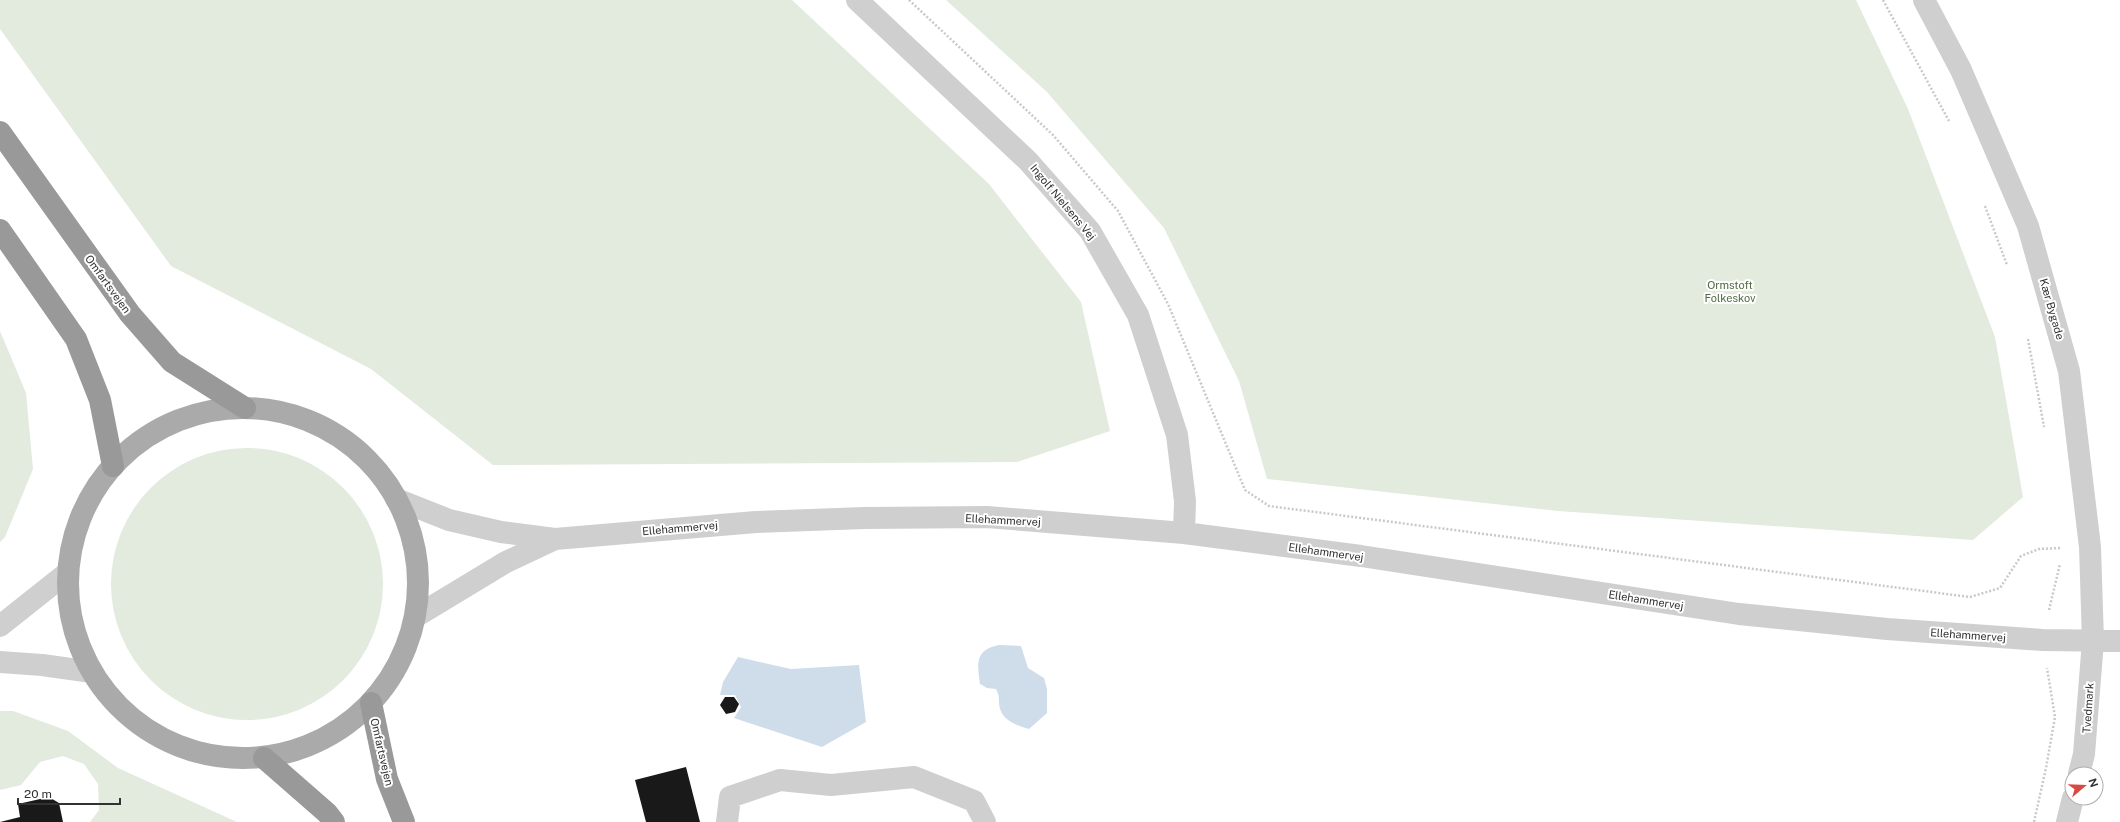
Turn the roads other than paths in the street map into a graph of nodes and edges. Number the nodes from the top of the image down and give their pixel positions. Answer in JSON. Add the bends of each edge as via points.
{"nodes":[{"id":1,"x":857,"y":0,"type":"edge"},
{"id":2,"x":1924,"y":0,"type":"edge"},
{"id":3,"x":0,"y":132,"type":"edge"},
{"id":4,"x":0,"y":230,"type":"edge"},
{"id":5,"x":245,"y":408,"type":"junction"},
{"id":6,"x":113,"y":466,"type":"junction"},
{"id":7,"x":396,"y":499,"type":"junction"},
{"id":8,"x":1184,"y":533,"type":"junction"},
{"id":9,"x":555,"y":539,"type":"junction"},
{"id":10,"x":68,"y":572,"type":"junction"},
{"id":11,"x":415,"y":617,"type":"junction"},
{"id":12,"x":0,"y":626,"type":"edge"},
{"id":13,"x":2120,"y":640,"type":"edge"},
{"id":14,"x":2093,"y":641,"type":"junction"},
{"id":15,"x":0,"y":662,"type":"edge"},
{"id":16,"x":92,"y":672,"type":"junction"},
{"id":17,"x":371,"y":703,"type":"junction"},
{"id":18,"x":264,"y":758,"type":"junction"},
{"id":19,"x":2081,"y":766,"type":"edge"},
{"id":20,"x":2071,"y":806,"type":"edge"},
{"id":21,"x":334,"y":822,"type":"edge"},
{"id":22,"x":404,"y":822,"type":"edge"},
{"id":23,"x":727,"y":822,"type":"edge"},
{"id":24,"x":985,"y":822,"type":"edge"},
{"id":25,"x":2067,"y":822,"type":"edge"}],
"edges":[{"from":1,"to":8,"type":"street","name":"Ingolf Nielsens Vej","via":[[1028,160],[1090,232],[1138,315],[1177,435],[1185,501]]},
{"from":2,"to":14,"type":"street","name":"Kær Bygade","via":[[1961,70],[2028,226],[2069,370],[2090,547]]},
{"from":3,"to":5,"type":"highway","name":"Omfartsvejen","via":[[130,314],[172,362]]},
{"from":4,"to":6,"type":"highway","via":[[76,339],[100,400]]},
{"from":5,"to":6,"type":"main road","via":[[215,410],[187,417],[160,429],[135,446]]},
{"from":5,"to":7,"type":"main road","via":[[271,410],[321,426],[344,440],[364,457],[382,477]]},
{"from":6,"to":10,"type":"main road","via":[[98,484],[80,519],[71,548]]},
{"from":7,"to":9,"type":"street","name":"Ellehammervej","via":[[449,520],[501,532]]},
{"from":7,"to":11,"type":"main road","via":[[414,544],[418,569]]},
{"from":8,"to":9,"type":"street","name":"Ellehammervej","via":[[987,517],[865,518],[756,522]]},
{"from":8,"to":14,"type":"street","name":"Ellehammervej","via":[[1361,556],[1739,614],[1887,629]]},
{"from":9,"to":11,"type":"street","name":"Ellehammervej","via":[[506,562]]},
{"from":10,"to":12,"type":"street"},
{"from":10,"to":16,"type":"main road","via":[[72,619],[80,646]]},
{"from":11,"to":17,"type":"main road","via":[[406,648],[391,678]]},
{"from":13,"to":14,"type":"street","name":"Ellehammervej"},
{"from":14,"to":19,"type":"street","name":"Tvedmark"},
{"from":15,"to":16,"type":"street"},
{"from":16,"to":18,"type":"main road","via":[[109,696],[129,717],[152,734],[179,747],[206,755],[235,759]]},
{"from":17,"to":18,"type":"main road","via":[[348,724],[322,740],[294,752]]},
{"from":17,"to":22,"type":"highway","name":"Omfartsvejen","via":[[387,779]]},
{"from":18,"to":21,"type":"highway"},
{"from":20,"to":25,"type":"street"},
{"from":23,"to":24,"type":"street","via":[[730,797],[780,780],[831,785],[914,777],[974,801]]}]}
